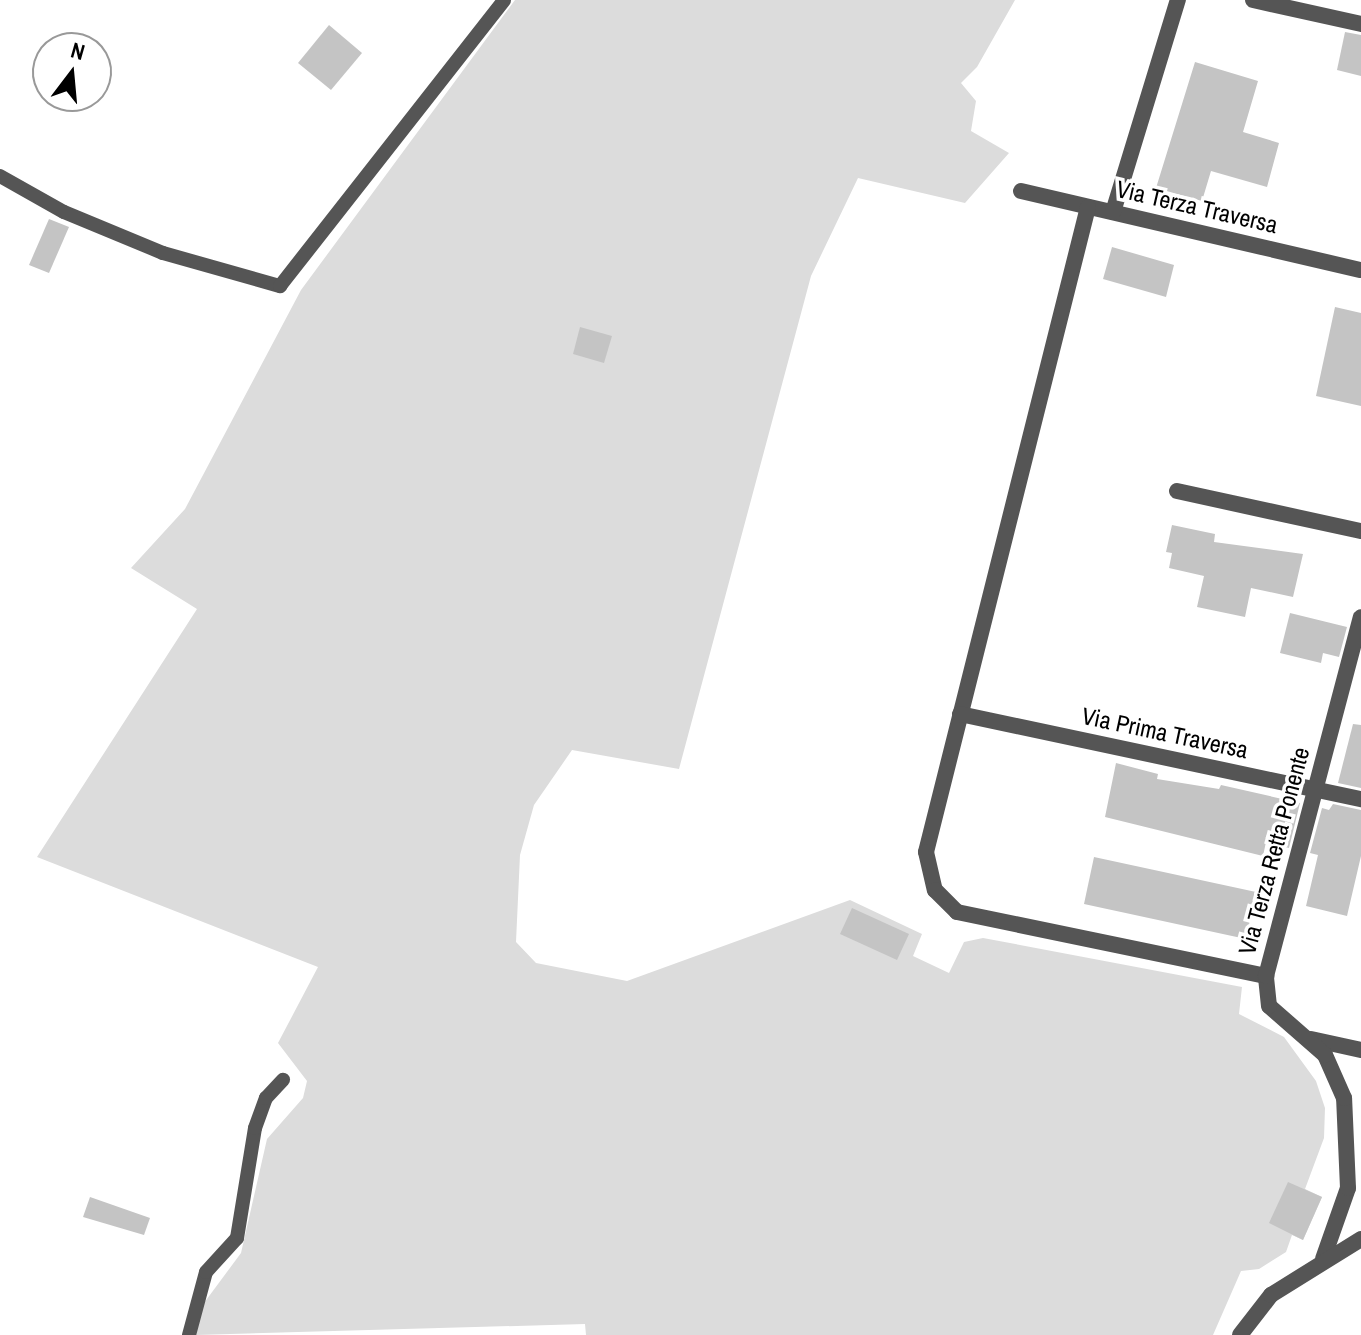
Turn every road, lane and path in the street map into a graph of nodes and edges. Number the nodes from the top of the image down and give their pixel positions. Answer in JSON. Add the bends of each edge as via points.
{"nodes":[{"id":1,"x":504,"y":0,"type":"edge"},
{"id":2,"x":1178,"y":0,"type":"edge"},
{"id":3,"x":1253,"y":0,"type":"edge"},
{"id":4,"x":1361,"y":24,"type":"edge"},
{"id":5,"x":0,"y":176,"type":"edge"},
{"id":6,"x":1021,"y":191,"type":"dead end"},
{"id":7,"x":1088,"y":207,"type":"junction"},
{"id":8,"x":1113,"y":212,"type":"junction"},
{"id":9,"x":1361,"y":270,"type":"edge"},
{"id":10,"x":1177,"y":491,"type":"dead end"},
{"id":11,"x":1361,"y":531,"type":"edge"},
{"id":12,"x":1361,"y":617,"type":"edge"},
{"id":13,"x":960,"y":714,"type":"junction"},
{"id":14,"x":1316,"y":789,"type":"junction"},
{"id":15,"x":1361,"y":799,"type":"edge"},
{"id":16,"x":1266,"y":976,"type":"junction"},
{"id":17,"x":1311,"y":1039,"type":"junction"},
{"id":18,"x":1361,"y":1050,"type":"edge"},
{"id":19,"x":283,"y":1080,"type":"dead end"},
{"id":20,"x":1361,"y":1239,"type":"edge"},
{"id":21,"x":1323,"y":1259,"type":"junction"},
{"id":22,"x":189,"y":1335,"type":"edge"},
{"id":23,"x":1240,"y":1335,"type":"edge"}],
"edges":[{"from":1,"to":5,"type":"lane","via":[[280,286],[163,253],[64,212]]},
{"from":2,"to":8,"type":"street"},
{"from":3,"to":4,"type":"street"},
{"from":6,"to":7,"type":"street","name":"Via Terza Traversa"},
{"from":7,"to":8,"type":"street","name":"Via Terza Traversa"},
{"from":7,"to":13,"type":"street"},
{"from":8,"to":9,"type":"street","name":"Via Terza Traversa"},
{"from":10,"to":11,"type":"street"},
{"from":12,"to":14,"type":"street","name":"Via Terza Retta Ponente"},
{"from":13,"to":14,"type":"street","name":"Via Prima Traversa"},
{"from":13,"to":16,"type":"street","via":[[926,852],[935,890],[957,912]]},
{"from":14,"to":15,"type":"street","name":"Via Prima Traversa"},
{"from":14,"to":16,"type":"street","name":"Via Terza Retta Ponente"},
{"from":16,"to":17,"type":"street","name":"Via Terza Retta Ponente","via":[[1269,1006]]},
{"from":17,"to":18,"type":"street"},
{"from":17,"to":21,"type":"street","name":"Via Terza Retta Ponente","via":[[1325,1055],[1344,1098],[1348,1188]]},
{"from":19,"to":22,"type":"lane","via":[[266,1098],[255,1128],[237,1238],[206,1272]]},
{"from":20,"to":21,"type":"street"},
{"from":21,"to":23,"type":"street","via":[[1271,1295]]}]}
